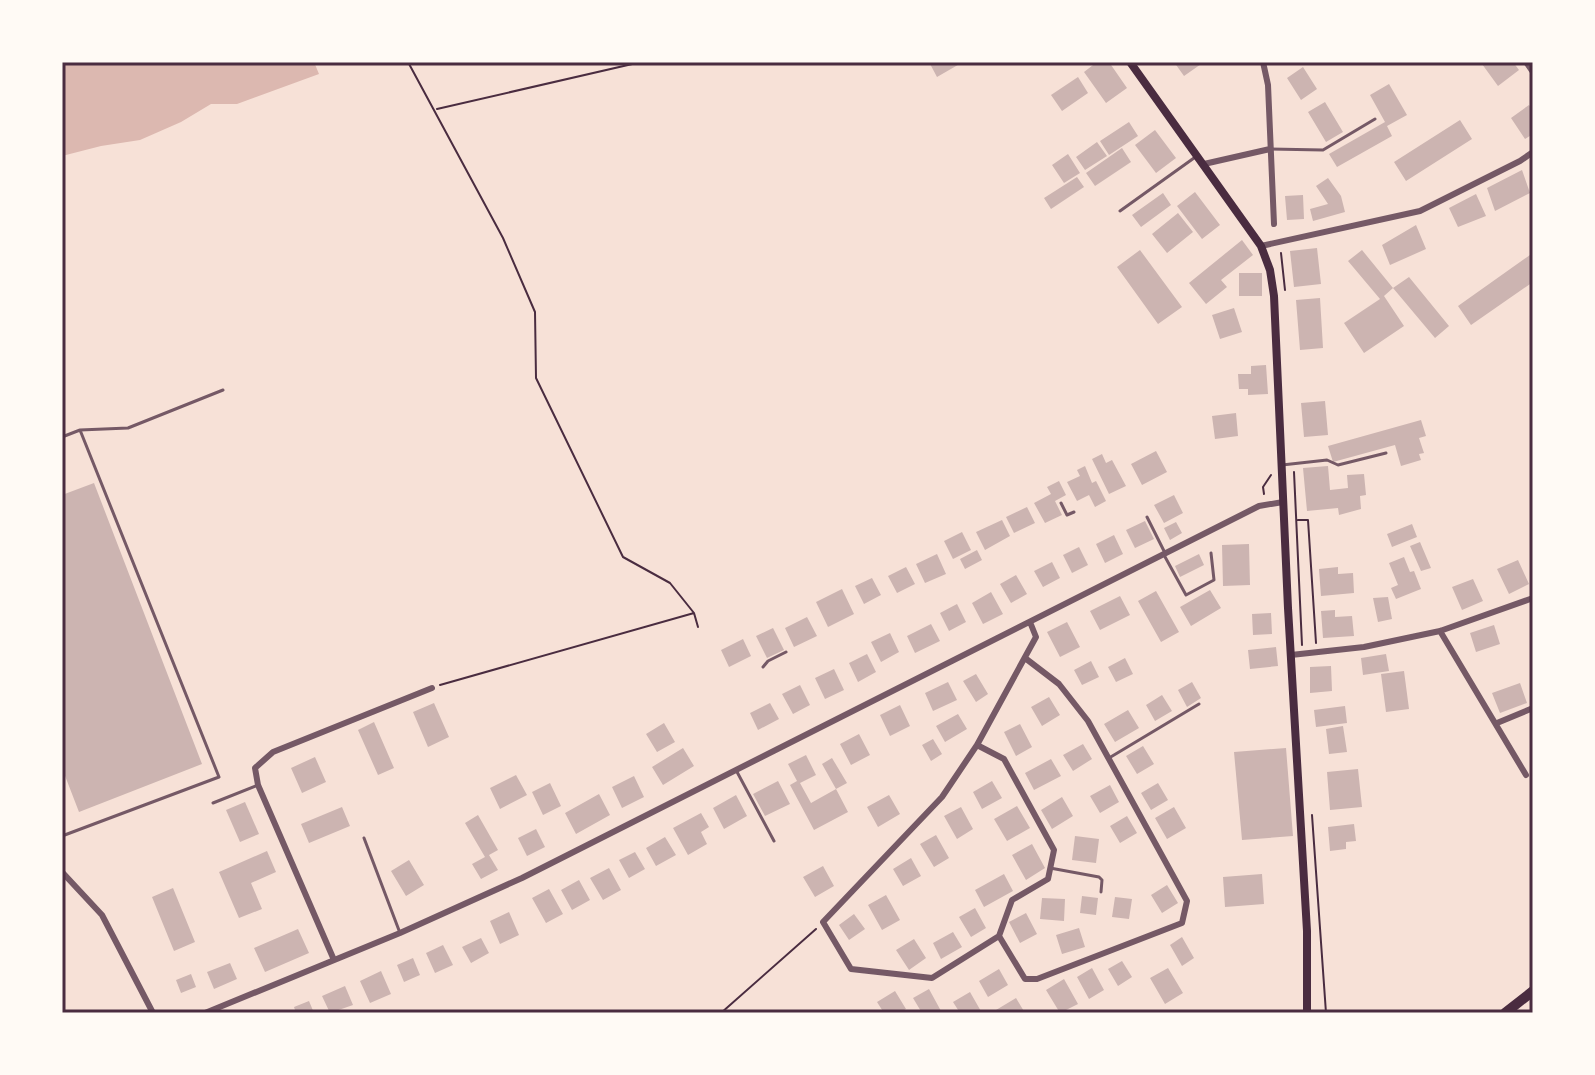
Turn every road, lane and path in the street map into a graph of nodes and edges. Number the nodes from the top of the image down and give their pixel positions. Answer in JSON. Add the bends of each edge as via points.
{"nodes":[{"id":1,"x":408,"y":62,"type":"edge"},
{"id":2,"x":641,"y":62,"type":"edge"},
{"id":3,"x":1130,"y":62,"type":"edge"},
{"id":4,"x":1263,"y":62,"type":"edge"},
{"id":5,"x":1526,"y":62,"type":"edge"},
{"id":6,"x":1533,"y":72,"type":"edge"},
{"id":7,"x":437,"y":109,"type":"dead end"},
{"id":8,"x":1375,"y":119,"type":"dead end"},
{"id":9,"x":1270,"y":149,"type":"junction"},
{"id":10,"x":1533,"y":152,"type":"edge"},
{"id":11,"x":1198,"y":156,"type":"junction"},
{"id":12,"x":1204,"y":164,"type":"junction"},
{"id":13,"x":1120,"y":211,"type":"dead end"},
{"id":14,"x":1274,"y":224,"type":"dead end"},
{"id":15,"x":1261,"y":246,"type":"junction"},
{"id":16,"x":223,"y":390,"type":"dead end"},
{"id":17,"x":80,"y":430,"type":"junction"},
{"id":18,"x":62,"y":437,"type":"edge"},
{"id":19,"x":1386,"y":453,"type":"dead end"},
{"id":20,"x":1282,"y":465,"type":"junction"},
{"id":21,"x":1272,"y":474,"type":"dead end"},
{"id":22,"x":1263,"y":487,"type":"dead end"},
{"id":23,"x":1283,"y":502,"type":"junction"},
{"id":24,"x":1061,"y":503,"type":"dead end"},
{"id":25,"x":1074,"y":512,"type":"dead end"},
{"id":26,"x":1147,"y":517,"type":"dead end"},
{"id":27,"x":1297,"y":520,"type":"dead end"},
{"id":28,"x":1298,"y":532,"type":"dead end"},
{"id":29,"x":1211,"y":553,"type":"dead end"},
{"id":30,"x":1164,"y":554,"type":"junction"},
{"id":31,"x":1533,"y":598,"type":"edge"},
{"id":32,"x":694,"y":613,"type":"junction"},
{"id":33,"x":1030,"y":622,"type":"junction"},
{"id":34,"x":698,"y":627,"type":"dead end"},
{"id":35,"x":1440,"y":631,"type":"junction"},
{"id":36,"x":786,"y":652,"type":"dead end"},
{"id":37,"x":1316,"y":652,"type":"junction"},
{"id":38,"x":1295,"y":654,"type":"junction"},
{"id":39,"x":1025,"y":658,"type":"junction"},
{"id":40,"x":763,"y":667,"type":"dead end"},
{"id":41,"x":432,"y":688,"type":"joint"},
{"id":42,"x":1199,"y":704,"type":"dead end"},
{"id":43,"x":1533,"y":708,"type":"edge"},
{"id":44,"x":1497,"y":723,"type":"junction"},
{"id":45,"x":977,"y":745,"type":"junction"},
{"id":46,"x":1109,"y":758,"type":"junction"},
{"id":47,"x":736,"y":770,"type":"junction"},
{"id":48,"x":1526,"y":775,"type":"dead end"},
{"id":49,"x":258,"y":785,"type":"junction"},
{"id":50,"x":213,"y":803,"type":"dead end"},
{"id":51,"x":62,"y":836,"type":"edge"},
{"id":52,"x":364,"y":838,"type":"dead end"},
{"id":53,"x":774,"y":841,"type":"dead end"},
{"id":54,"x":1050,"y":868,"type":"junction"},
{"id":55,"x":62,"y":872,"type":"edge"},
{"id":56,"x":1317,"y":874,"type":"dead end"},
{"id":57,"x":1101,"y":892,"type":"dead end"},
{"id":58,"x":823,"y":922,"type":"junction"},
{"id":59,"x":400,"y":933,"type":"junction"},
{"id":60,"x":999,"y":936,"type":"junction"},
{"id":61,"x":334,"y":960,"type":"junction"},
{"id":62,"x":1533,"y":991,"type":"edge"},
{"id":63,"x":153,"y":1013,"type":"edge"},
{"id":64,"x":205,"y":1013,"type":"edge"},
{"id":65,"x":721,"y":1013,"type":"edge"},
{"id":66,"x":1307,"y":1013,"type":"edge"},
{"id":67,"x":1326,"y":1013,"type":"edge"},
{"id":68,"x":1505,"y":1013,"type":"edge"}],
"edges":[{"from":1,"to":32,"type":"path","via":[[514,263],[535,312],[536,378],[623,557],[670,583]]},
{"from":2,"to":7,"type":"path"},
{"from":3,"to":11,"type":"main road"},
{"from":4,"to":9,"type":"street"},
{"from":5,"to":6,"type":"street"},
{"from":8,"to":9,"type":"lane","via":[[1323,150]]},
{"from":9,"to":12,"type":"street"},
{"from":9,"to":14,"type":"street"},
{"from":10,"to":15,"type":"street","via":[[1420,211]]},
{"from":11,"to":12,"type":"main road"},
{"from":11,"to":13,"type":"lane"},
{"from":12,"to":15,"type":"main road"},
{"from":15,"to":20,"type":"main road","via":[[1274,296]]},
{"from":16,"to":17,"type":"lane","via":[[128,428]]},
{"from":17,"to":18,"type":"lane"},
{"from":17,"to":51,"type":"lane","via":[[219,777]]},
{"from":19,"to":20,"type":"lane","via":[[1338,465],[1327,460]]},
{"from":20,"to":23,"type":"main road"},
{"from":21,"to":22,"type":"path"},
{"from":23,"to":30,"type":"street","via":[[1259,506]]},
{"from":23,"to":38,"type":"main road"},
{"from":24,"to":25,"type":"lane","via":[[1067,515]]},
{"from":26,"to":30,"type":"lane"},
{"from":27,"to":37,"type":"path","via":[[1308,520]]},
{"from":28,"to":38,"type":"path","via":[[1302,643]]},
{"from":29,"to":30,"type":"lane","via":[[1214,580],[1186,595]]},
{"from":30,"to":33,"type":"street"},
{"from":31,"to":35,"type":"street"},
{"from":32,"to":34,"type":"path"},
{"from":32,"to":41,"type":"path"},
{"from":33,"to":39,"type":"street","via":[[1036,637]]},
{"from":33,"to":47,"type":"street"},
{"from":35,"to":37,"type":"street"},
{"from":35,"to":44,"type":"street"},
{"from":36,"to":40,"type":"lane"},
{"from":37,"to":38,"type":"street"},
{"from":38,"to":66,"type":"main road"},
{"from":39,"to":45,"type":"street"},
{"from":39,"to":46,"type":"street","via":[[1059,684]]},
{"from":41,"to":49,"type":"street","via":[[273,752],[255,768]]},
{"from":42,"to":46,"type":"lane"},
{"from":43,"to":44,"type":"street"},
{"from":44,"to":48,"type":"street"},
{"from":45,"to":54,"type":"street","via":[[1004,759],[1054,850]]},
{"from":45,"to":58,"type":"street","via":[[942,797]]},
{"from":46,"to":60,"type":"street","via":[[1187,901],[1182,923],[1037,979],[1025,979]]},
{"from":47,"to":53,"type":"lane"},
{"from":47,"to":59,"type":"street"},
{"from":49,"to":50,"type":"lane"},
{"from":49,"to":61,"type":"street"},
{"from":52,"to":59,"type":"lane"},
{"from":54,"to":57,"type":"lane","via":[[1099,877]]},
{"from":54,"to":60,"type":"street","via":[[1048,879],[1012,900]]},
{"from":55,"to":63,"type":"street","via":[[102,915]]},
{"from":56,"to":67,"type":"path"},
{"from":58,"to":60,"type":"street","via":[[851,969],[932,978]]},
{"from":58,"to":65,"type":"path"},
{"from":59,"to":61,"type":"street"},
{"from":61,"to":64,"type":"street"},
{"from":62,"to":68,"type":"highway"}]}
